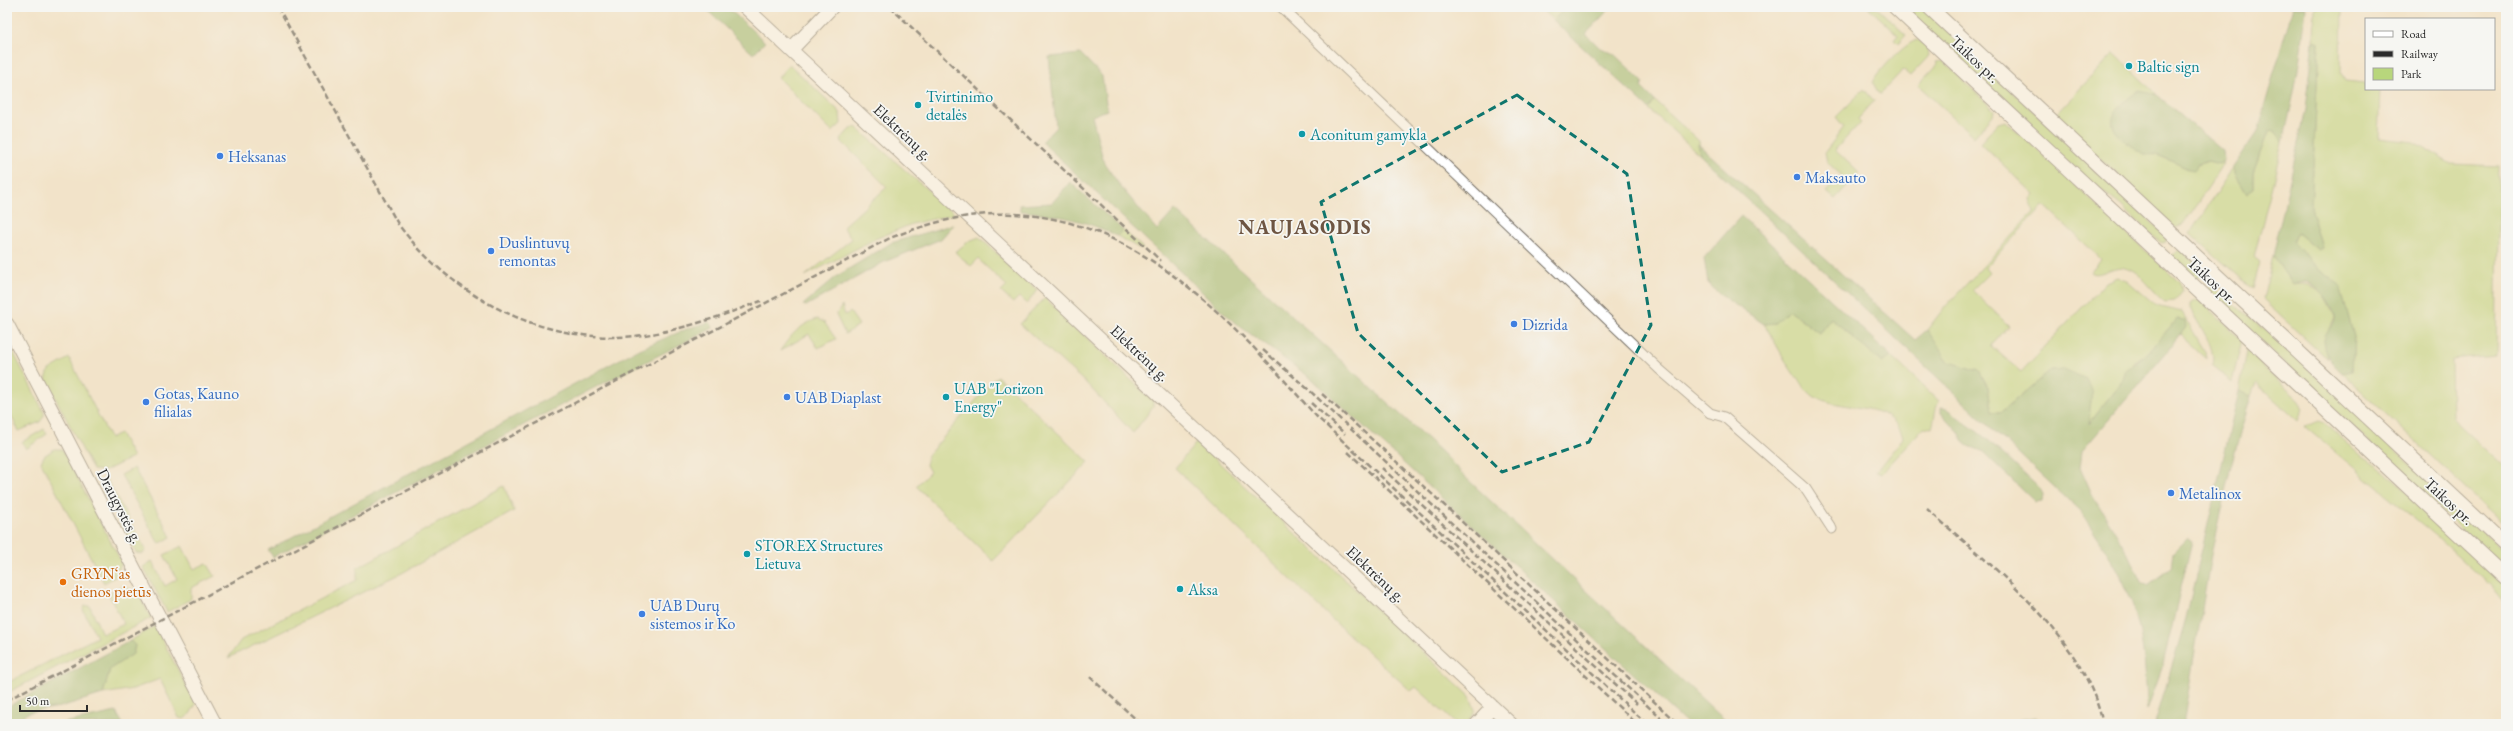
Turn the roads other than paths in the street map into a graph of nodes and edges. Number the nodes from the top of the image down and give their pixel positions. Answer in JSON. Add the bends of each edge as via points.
{"nodes":[{"id":1,"x":745,"y":7,"type":"edge"},
{"id":2,"x":832,"y":7,"type":"edge"},
{"id":3,"x":1281,"y":7,"type":"edge"},
{"id":4,"x":1895,"y":7,"type":"edge"},
{"id":5,"x":1929,"y":7,"type":"edge"},
{"id":6,"x":791,"y":50,"type":"junction"},
{"id":7,"x":2177,"y":239,"type":"junction"},
{"id":8,"x":2155,"y":251,"type":"junction"},
{"id":9,"x":2220,"y":279,"type":"junction"},
{"id":10,"x":2196,"y":288,"type":"junction"},
{"id":11,"x":7,"y":324,"type":"edge"},
{"id":12,"x":1832,"y":529,"type":"dead end"},
{"id":13,"x":2506,"y":546,"type":"edge"},
{"id":14,"x":2506,"y":578,"type":"edge"},
{"id":15,"x":1493,"y":707,"type":"junction"},
{"id":16,"x":215,"y":724,"type":"edge"},
{"id":17,"x":1477,"y":724,"type":"edge"},
{"id":18,"x":1511,"y":724,"type":"edge"}],
"edges":[{"from":1,"to":6,"type":"street","name":"Elektrėnų g."},
{"from":2,"to":6,"type":"street"},
{"from":3,"to":12,"type":"street","via":[[1660,369],[1710,413],[1724,417],[1806,489]]},
{"from":4,"to":8,"type":"main road","name":"Taikos pr."},
{"from":5,"to":7,"type":"main road","name":"Taikos pr."},
{"from":6,"to":15,"type":"street","name":"Elektrėnų g."},
{"from":7,"to":8,"type":"main road","via":[[2166,249]]},
{"from":7,"to":9,"type":"main road","name":"Taikos pr."},
{"from":8,"to":10,"type":"main road","name":"Taikos pr."},
{"from":9,"to":10,"type":"main road","via":[[2206,280]]},
{"from":9,"to":13,"type":"main road","name":"Taikos pr."},
{"from":10,"to":14,"type":"main road","name":"Taikos pr."},
{"from":11,"to":16,"type":"street","name":"Draugystės g."},
{"from":15,"to":17,"type":"street"},
{"from":15,"to":18,"type":"street","name":"Elektrėnų g."}]}
